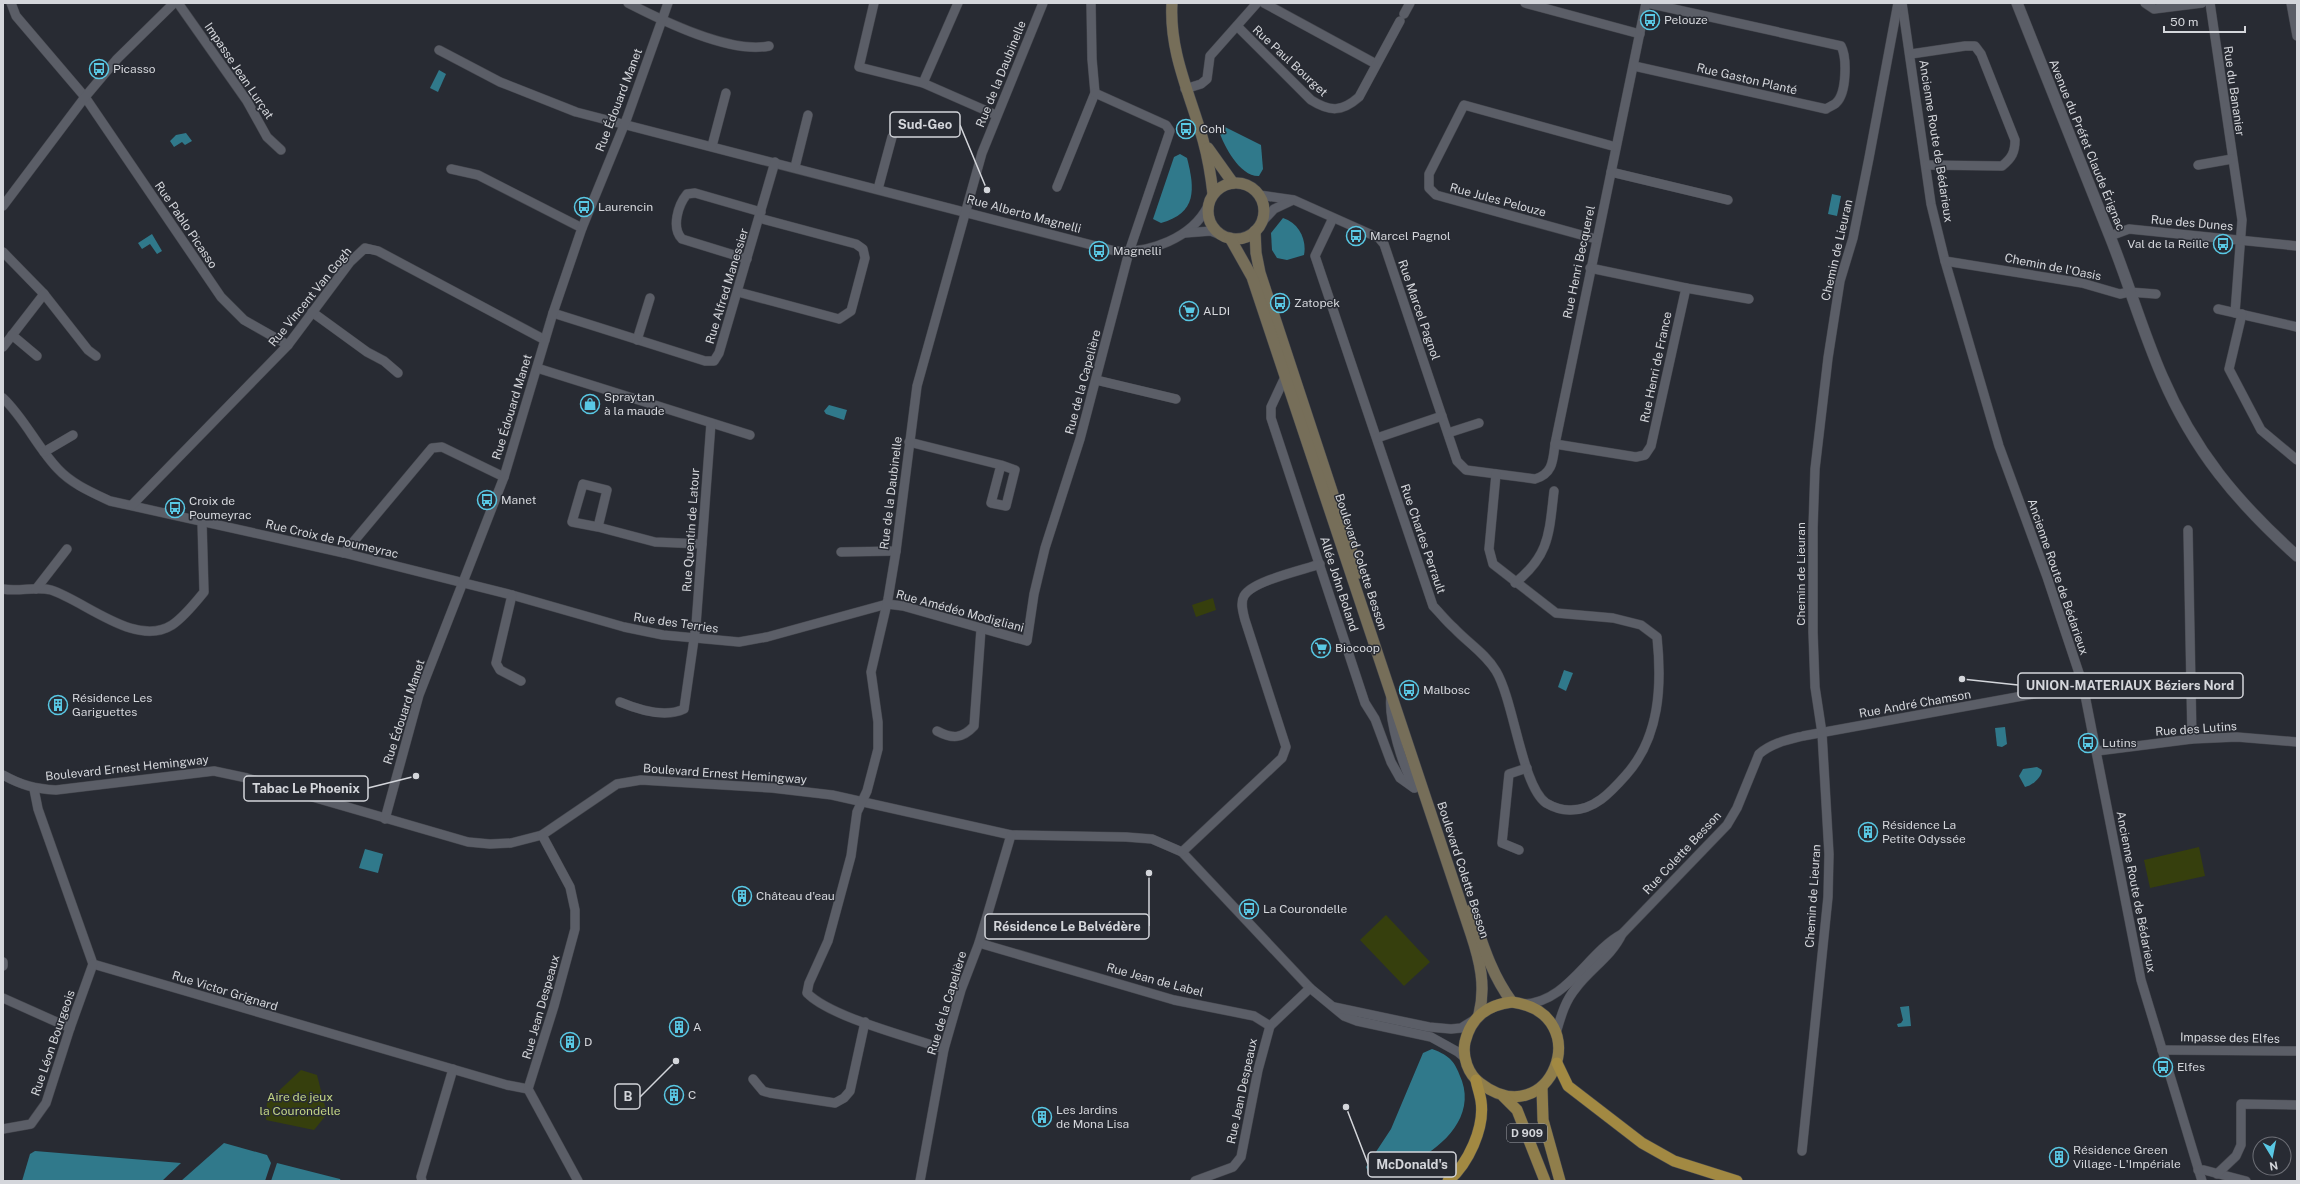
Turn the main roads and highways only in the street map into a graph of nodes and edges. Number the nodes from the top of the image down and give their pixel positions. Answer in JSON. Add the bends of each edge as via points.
{"nodes":[{"id":1,"x":1172,"y":3,"type":"edge"},
{"id":2,"x":1203,"y":140,"type":"junction"},
{"id":3,"x":1233,"y":183,"type":"junction"},
{"id":4,"x":1213,"y":194,"type":"junction"},
{"id":5,"x":1258,"y":227,"type":"junction"},
{"id":6,"x":1226,"y":236,"type":"junction"},
{"id":7,"x":1518,"y":1003,"type":"junction"},
{"id":8,"x":1477,"y":1017,"type":"junction"},
{"id":9,"x":1557,"y":1062,"type":"junction"},
{"id":10,"x":1476,"y":1080,"type":"junction"},
{"id":11,"x":1542,"y":1088,"type":"junction"},
{"id":12,"x":1503,"y":1096,"type":"junction"},
{"id":13,"x":1559,"y":1177,"type":"edge"},
{"id":14,"x":1544,"y":1178,"type":"edge"},
{"id":15,"x":1448,"y":1181,"type":"edge"},
{"id":16,"x":1737,"y":1181,"type":"edge"}],
"edges":[{"from":1,"to":2,"type":"main road","via":[[1174,42],[1185,89]]},
{"from":2,"to":3,"type":"main road"},
{"from":2,"to":4,"type":"main road"},
{"from":3,"to":4,"type":"main road"},
{"from":3,"to":5,"type":"main road","via":[[1247,186],[1259,195],[1263,209]]},
{"from":4,"to":6,"type":"main road","via":[[1208,206],[1210,222]]},
{"from":5,"to":6,"type":"main road","via":[[1248,236]]},
{"from":5,"to":7,"type":"main road","name":"Boulevard Colette Besson","via":[[1256,253],[1260,274],[1490,965],[1500,985]]},
{"from":6,"to":8,"type":"main road","name":"Boulevard Colette Besson","via":[[1252,276],[1482,968],[1482,1001]]},
{"from":7,"to":8,"type":"main road","via":[[1489,1007]]},
{"from":7,"to":9,"type":"main road","via":[[1537,1010],[1548,1019],[1556,1032],[1559,1047]]},
{"from":8,"to":10,"type":"main road","via":[[1465,1044],[1468,1068]]},
{"from":9,"to":11,"type":"main road"},
{"from":9,"to":16,"type":"highway","via":[[1568,1086],[1642,1143],[1674,1161]]},
{"from":10,"to":12,"type":"main road"},
{"from":10,"to":15,"type":"highway","via":[[1481,1102],[1479,1128],[1468,1156]]},
{"from":11,"to":12,"type":"main road","via":[[1527,1095]]},
{"from":11,"to":13,"type":"main road","number":"D 909","via":[[1543,1120]]},
{"from":12,"to":14,"type":"main road","number":"D 909","via":[[1516,1110]]}]}
